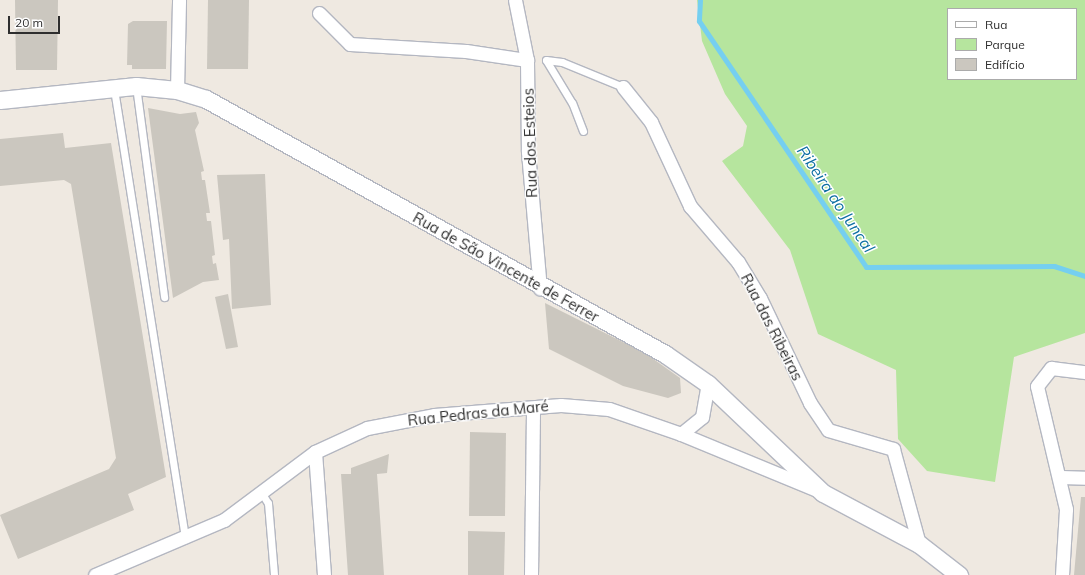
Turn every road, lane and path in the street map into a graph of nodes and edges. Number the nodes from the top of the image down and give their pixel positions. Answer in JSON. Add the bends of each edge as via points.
{"nodes":[{"id":1,"x":178,"y":0,"type":"edge"},
{"id":2,"x":515,"y":0,"type":"edge"},
{"id":3,"x":319,"y":13,"type":"dead end"},
{"id":4,"x":527,"y":60,"type":"junction"},
{"id":5,"x":136,"y":86,"type":"junction"},
{"id":6,"x":623,"y":87,"type":"joint"},
{"id":7,"x":114,"y":89,"type":"junction"},
{"id":8,"x":177,"y":90,"type":"junction"},
{"id":9,"x":0,"y":100,"type":"edge"},
{"id":10,"x":583,"y":131,"type":"dead end"},
{"id":11,"x":540,"y":288,"type":"junction"},
{"id":12,"x":164,"y":297,"type":"dead end"},
{"id":13,"x":1085,"y":372,"type":"edge"},
{"id":14,"x":708,"y":384,"type":"junction"},
{"id":15,"x":533,"y":408,"type":"junction"},
{"id":16,"x":680,"y":434,"type":"junction"},
{"id":17,"x":315,"y":452,"type":"junction"},
{"id":18,"x":1061,"y":477,"type":"junction"},
{"id":19,"x":1085,"y":478,"type":"edge"},
{"id":20,"x":261,"y":492,"type":"junction"},
{"id":21,"x":823,"y":493,"type":"junction"},
{"id":22,"x":185,"y":539,"type":"junction"},
{"id":23,"x":918,"y":544,"type":"junction"},
{"id":24,"x":95,"y":575,"type":"edge"},
{"id":25,"x":274,"y":575,"type":"edge"},
{"id":26,"x":324,"y":575,"type":"edge"},
{"id":27,"x":531,"y":575,"type":"edge"},
{"id":28,"x":959,"y":575,"type":"edge"},
{"id":29,"x":1062,"y":575,"type":"edge"}],
"edges":[{"from":1,"to":8,"type":"street"},
{"from":2,"to":4,"type":"street","name":"Rua dos Esteios"},
{"from":3,"to":4,"type":"street","via":[[350,44],[466,51]]},
{"from":4,"to":11,"type":"street","name":"Rua dos Esteios","via":[[528,152]]},
{"from":5,"to":7,"type":"street","name":"Rua de São Vincente de Ferrer"},
{"from":5,"to":8,"type":"street","name":"Rua de São Vincente de Ferrer"},
{"from":5,"to":12,"type":"lane"},
{"from":6,"to":10,"type":"lane","via":[[562,62],[546,60],[572,103]]},
{"from":6,"to":23,"type":"street","name":"Rua das Ribeiras","via":[[651,122],[690,206],[738,262],[760,298],[810,403],[828,430],[893,449]]},
{"from":7,"to":9,"type":"street","name":"Rua de São Vincente de Ferrer"},
{"from":7,"to":22,"type":"lane"},
{"from":8,"to":11,"type":"street","name":"Rua de São Vincente de Ferrer","via":[[206,99]]},
{"from":11,"to":14,"type":"street","name":"Rua de São Vincente de Ferrer","via":[[665,354]]},
{"from":13,"to":18,"type":"street","via":[[1051,368],[1037,386]]},
{"from":14,"to":16,"type":"street","via":[[702,417]]},
{"from":14,"to":21,"type":"street","name":"Rua de São Vincente de Ferrer"},
{"from":15,"to":16,"type":"street","name":"Rua Pedras da Maré","via":[[561,405],[609,409]]},
{"from":15,"to":17,"type":"street","name":"Rua Pedras da Maré","via":[[434,415],[367,428]]},
{"from":15,"to":27,"type":"street"},
{"from":16,"to":21,"type":"street","name":"Rua Pedras da Maré"},
{"from":17,"to":20,"type":"street","name":"Rua Pedras da Maré"},
{"from":17,"to":26,"type":"street"},
{"from":18,"to":19,"type":"street"},
{"from":18,"to":29,"type":"street","via":[[1066,509]]},
{"from":20,"to":22,"type":"street","name":"Rua Pedras da Maré","via":[[224,520]]},
{"from":20,"to":25,"type":"lane","via":[[268,503]]},
{"from":21,"to":23,"type":"street","name":"Rua de São Vincente de Ferrer"},
{"from":22,"to":24,"type":"street","name":"Rua Pedras da Maré"},
{"from":23,"to":28,"type":"street","name":"Rua de São Vincente de Ferrer"}]}
